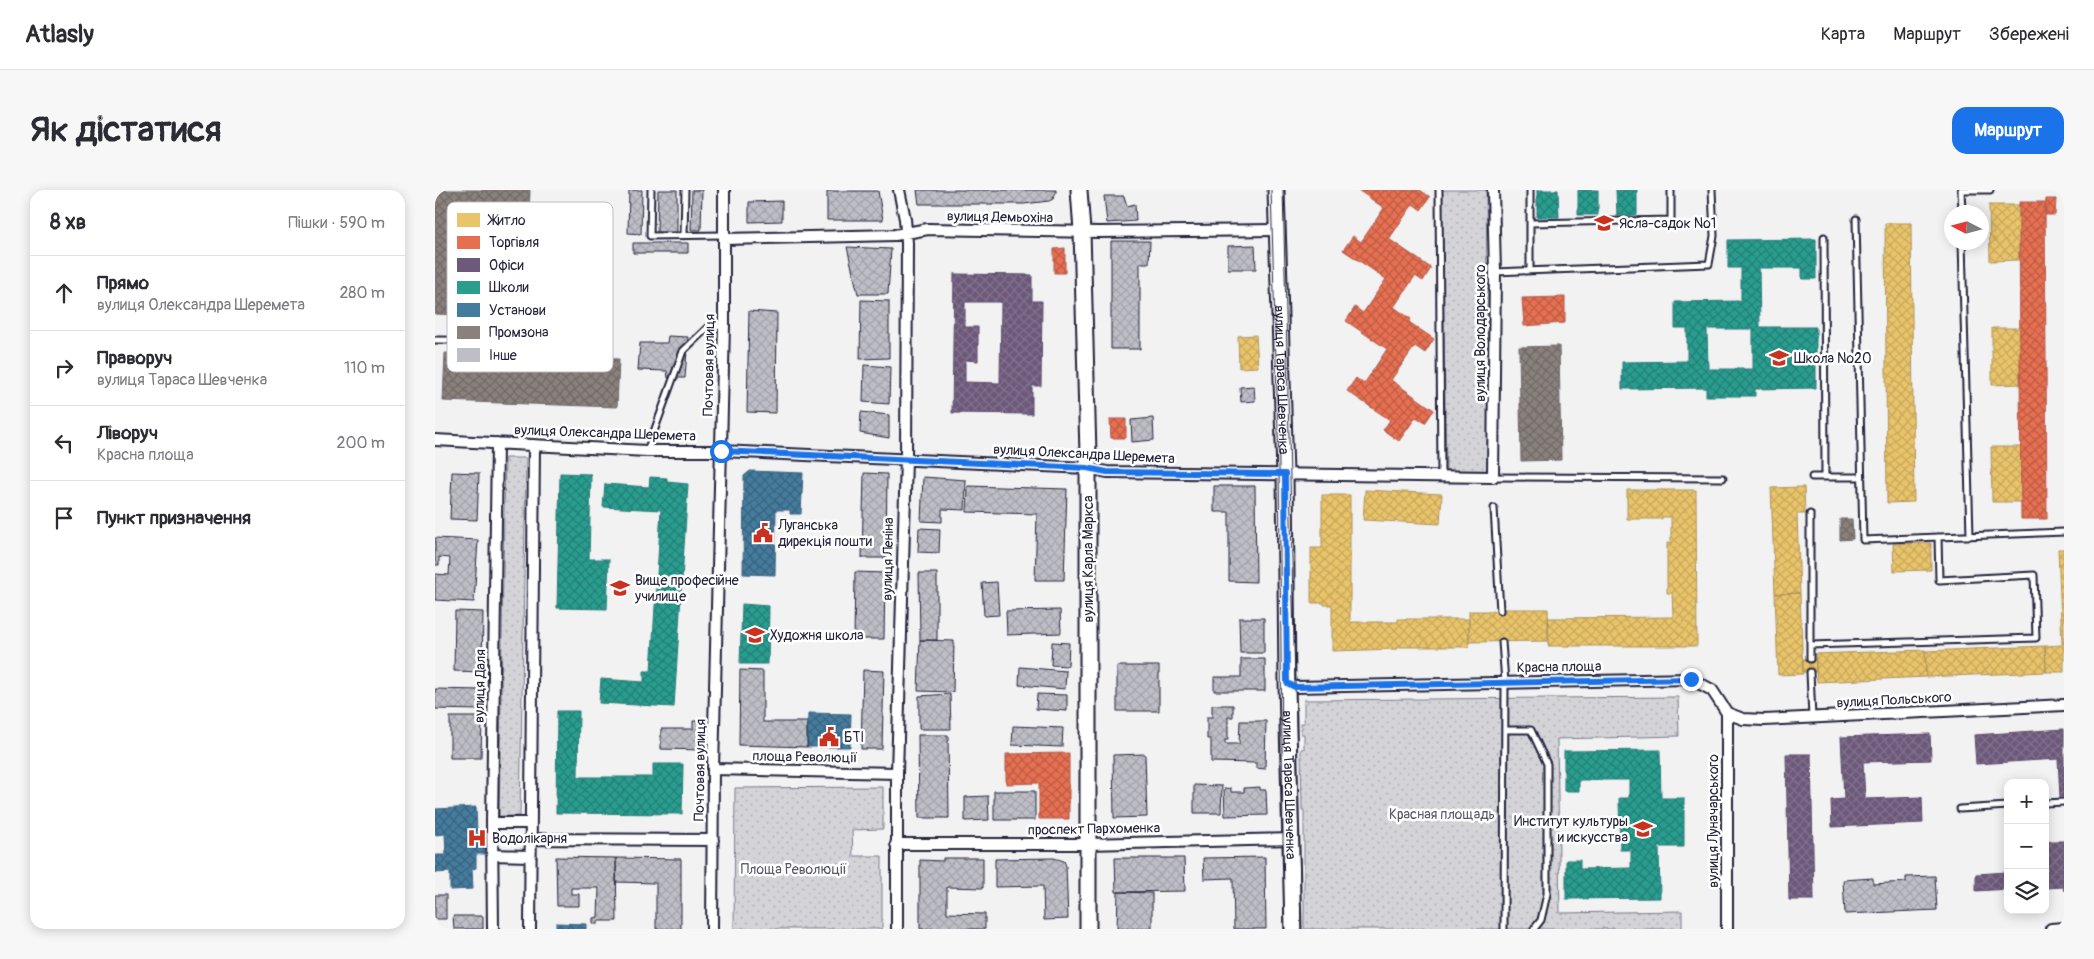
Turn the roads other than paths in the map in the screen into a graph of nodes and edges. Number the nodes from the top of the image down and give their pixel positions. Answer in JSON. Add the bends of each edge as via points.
{"nodes":[{"id":1,"x":651,"y":190,"type":"edge"},
{"id":2,"x":685,"y":190,"type":"edge"},
{"id":3,"x":724,"y":190,"type":"edge"},
{"id":4,"x":899,"y":190,"type":"edge"},
{"id":5,"x":1079,"y":190,"type":"edge"},
{"id":6,"x":1276,"y":190,"type":"edge"},
{"id":7,"x":1439,"y":190,"type":"edge"},
{"id":8,"x":1493,"y":190,"type":"edge"},
{"id":9,"x":1530,"y":190,"type":"edge"},
{"id":10,"x":1671,"y":190,"type":"edge"},
{"id":11,"x":1713,"y":190,"type":"edge"},
{"id":12,"x":1961,"y":190,"type":"edge"},
{"id":13,"x":1990,"y":190,"type":"edge"},
{"id":14,"x":1961,"y":205,"type":"edge"},
{"id":15,"x":1857,"y":219,"type":"dead end"},
{"id":16,"x":1530,"y":223,"type":"junction"},
{"id":17,"x":1277,"y":230,"type":"junction"},
{"id":18,"x":1082,"y":231,"type":"junction"},
{"id":19,"x":907,"y":233,"type":"junction"},
{"id":20,"x":684,"y":236,"type":"junction"},
{"id":21,"x":724,"y":237,"type":"junction"},
{"id":22,"x":1824,"y":237,"type":"dead end"},
{"id":23,"x":1962,"y":250,"type":"edge"},
{"id":24,"x":1530,"y":270,"type":"junction"},
{"id":25,"x":1495,"y":272,"type":"junction"},
{"id":26,"x":724,"y":326,"type":"junction"},
{"id":27,"x":435,"y":440,"type":"edge"},
{"id":28,"x":497,"y":443,"type":"junction"},
{"id":29,"x":534,"y":444,"type":"junction"},
{"id":30,"x":647,"y":451,"type":"junction"},
{"id":31,"x":721,"y":451,"type":"junction"},
{"id":32,"x":906,"y":459,"type":"junction"},
{"id":33,"x":1087,"y":468,"type":"junction"},
{"id":34,"x":1285,"y":474,"type":"junction"},
{"id":35,"x":1493,"y":477,"type":"junction"},
{"id":36,"x":1813,"y":477,"type":"dead end"},
{"id":37,"x":1825,"y":477,"type":"junction"},
{"id":38,"x":1861,"y":477,"type":"junction"},
{"id":39,"x":1441,"y":478,"type":"junction"},
{"id":40,"x":1723,"y":478,"type":"dead end"},
{"id":41,"x":1494,"y":508,"type":"dead end"},
{"id":42,"x":1810,"y":514,"type":"dead end"},
{"id":43,"x":2064,"y":532,"type":"edge"},
{"id":44,"x":1970,"y":536,"type":"junction"},
{"id":45,"x":1937,"y":537,"type":"junction"},
{"id":46,"x":1500,"y":611,"type":"dead end"},
{"id":47,"x":1502,"y":642,"type":"dead end"},
{"id":48,"x":1810,"y":645,"type":"junction"},
{"id":49,"x":1811,"y":659,"type":"dead end"},
{"id":50,"x":1810,"y":672,"type":"dead end"},
{"id":51,"x":1505,"y":682,"type":"junction"},
{"id":52,"x":1287,"y":683,"type":"junction"},
{"id":53,"x":2064,"y":705,"type":"edge"},
{"id":54,"x":1727,"y":713,"type":"junction"},
{"id":55,"x":1812,"y":718,"type":"junction"},
{"id":56,"x":1505,"y":730,"type":"junction"},
{"id":57,"x":713,"y":769,"type":"junction"},
{"id":58,"x":897,"y":773,"type":"junction"},
{"id":59,"x":2064,"y":802,"type":"edge"},
{"id":60,"x":2049,"y":803,"type":"edge"},
{"id":61,"x":2004,"y":806,"type":"edge"},
{"id":62,"x":1960,"y":809,"type":"dead end"},
{"id":63,"x":492,"y":823,"type":"junction"},
{"id":64,"x":530,"y":824,"type":"junction"},
{"id":65,"x":530,"y":839,"type":"junction"},
{"id":66,"x":1292,"y":839,"type":"junction"},
{"id":67,"x":713,"y":840,"type":"junction"},
{"id":68,"x":896,"y":844,"type":"junction"},
{"id":69,"x":1088,"y":844,"type":"junction"},
{"id":70,"x":492,"y":855,"type":"junction"},
{"id":71,"x":530,"y":856,"type":"junction"},
{"id":72,"x":2064,"y":928,"type":"edge"},
{"id":73,"x":493,"y":929,"type":"edge"},
{"id":74,"x":530,"y":929,"type":"edge"},
{"id":75,"x":712,"y":929,"type":"edge"},
{"id":76,"x":897,"y":929,"type":"edge"},
{"id":77,"x":1088,"y":929,"type":"edge"},
{"id":78,"x":1293,"y":929,"type":"edge"},
{"id":79,"x":1504,"y":929,"type":"edge"},
{"id":80,"x":1534,"y":929,"type":"edge"},
{"id":81,"x":1727,"y":929,"type":"edge"},
{"id":82,"x":2051,"y":929,"type":"edge"}],
"edges":[{"from":1,"to":20,"type":"lane","via":[[650,236]]},
{"from":2,"to":20,"type":"lane"},
{"from":3,"to":21,"type":"street","name":"Почтовая вулиця"},
{"from":4,"to":19,"type":"street","name":"вулиця Леніна"},
{"from":5,"to":18,"type":"main road","name":"вулиця Карла Маркса"},
{"from":6,"to":17,"type":"main road","name":"вулиця Тараса Шевченка"},
{"from":7,"to":39,"type":"lane"},
{"from":8,"to":25,"type":"street","name":"вулиця Володарського"},
{"from":9,"to":16,"type":"lane"},
{"from":10,"to":16,"type":"lane","via":[[1671,220]]},
{"from":11,"to":24,"type":"lane","via":[[1714,236],[1709,264]]},
{"from":12,"to":13,"type":"lane"},
{"from":12,"to":14,"type":"lane"},
{"from":15,"to":38,"type":"lane"},
{"from":16,"to":24,"type":"lane"},
{"from":17,"to":18,"type":"street","name":"вулиця Демьохіна"},
{"from":17,"to":34,"type":"main road","name":"вулиця Тараса Шевченка"},
{"from":18,"to":19,"type":"street","name":"вулиця Демьохіна","via":[[928,229]]},
{"from":18,"to":33,"type":"main road","name":"вулиця Карла Маркса"},
{"from":19,"to":21,"type":"street","name":"вулиця Демьохіна"},
{"from":19,"to":32,"type":"street","name":"вулиця Леніна"},
{"from":20,"to":21,"type":"lane"},
{"from":21,"to":26,"type":"street","name":"Почтовая вулиця"},
{"from":22,"to":37,"type":"lane"},
{"from":23,"to":44,"type":"lane"},
{"from":24,"to":25,"type":"lane"},
{"from":25,"to":35,"type":"street","name":"вулиця Володарського"},
{"from":26,"to":30,"type":"lane","via":[[708,327],[683,351]]},
{"from":26,"to":31,"type":"street","name":"Почтовая вулиця"},
{"from":27,"to":28,"type":"street","name":"вулиця Олександра Шеремета"},
{"from":28,"to":29,"type":"street","name":"вулиця Олександра Шеремета"},
{"from":28,"to":63,"type":"street","name":"вулиця Даля"},
{"from":29,"to":30,"type":"street","name":"вулиця Олександра Шеремета"},
{"from":29,"to":64,"type":"street"},
{"from":30,"to":31,"type":"street","name":"вулиця Олександра Шеремета"},
{"from":31,"to":32,"type":"street","name":"вулиця Олександра Шеремета"},
{"from":31,"to":57,"type":"street","name":"Почтовая вулиця"},
{"from":32,"to":33,"type":"street","name":"вулиця Олександра Шеремета"},
{"from":32,"to":58,"type":"street","name":"вулиця Леніна"},
{"from":33,"to":34,"type":"street","name":"вулиця Олександра Шеремета","via":[[1107,472]]},
{"from":33,"to":69,"type":"main road","name":"вулиця Карла Маркса"},
{"from":34,"to":39,"type":"street","name":"вулиця Олександра Шеремета"},
{"from":34,"to":52,"type":"main road","name":"вулиця Тараса Шевченка"},
{"from":35,"to":39,"type":"street","name":"вулиця Олександра Шеремета"},
{"from":35,"to":40,"type":"lane"},
{"from":36,"to":37,"type":"lane"},
{"from":37,"to":38,"type":"lane"},
{"from":38,"to":45,"type":"lane","via":[[1863,540]]},
{"from":41,"to":46,"type":"lane"},
{"from":42,"to":48,"type":"lane"},
{"from":43,"to":44,"type":"lane"},
{"from":44,"to":45,"type":"lane"},
{"from":45,"to":48,"type":"lane","via":[[1939,580],[2034,575],[2036,638]]},
{"from":47,"to":51,"type":"lane"},
{"from":48,"to":49,"type":"lane"},
{"from":50,"to":55,"type":"lane"},
{"from":51,"to":52,"type":"street","name":"Красна площа","via":[[1295,687]]},
{"from":51,"to":54,"type":"street","name":"Красна площа","via":[[1691,679],[1712,690]]},
{"from":51,"to":56,"type":"lane"},
{"from":52,"to":66,"type":"main road","name":"вулиця Тараса Шевченка"},
{"from":53,"to":55,"type":"street","name":"вулиця Польського"},
{"from":54,"to":55,"type":"street","name":"вулиця Польського","via":[[1743,719]]},
{"from":54,"to":81,"type":"street","name":"вулиця Луначарського"},
{"from":56,"to":79,"type":"lane"},
{"from":56,"to":80,"type":"lane","via":[[1531,730],[1547,764],[1547,894],[1541,920]]},
{"from":57,"to":58,"type":"street","name":"площа Революції"},
{"from":57,"to":67,"type":"street","name":"Почтовая вулиця"},
{"from":58,"to":68,"type":"street","name":"вулиця Леніна"},
{"from":59,"to":60,"type":"lane"},
{"from":61,"to":62,"type":"lane"},
{"from":63,"to":64,"type":"street"},
{"from":63,"to":70,"type":"street","name":"вулиця Даля"},
{"from":64,"to":65,"type":"street"},
{"from":65,"to":67,"type":"street"},
{"from":65,"to":71,"type":"street"},
{"from":66,"to":69,"type":"street","name":"проспект Пархоменка"},
{"from":66,"to":78,"type":"main road","name":"вулиця Тараса Шевченка"},
{"from":67,"to":75,"type":"street","name":"Почтовая вулиця"},
{"from":68,"to":69,"type":"street","name":"проспект Пархоменка"},
{"from":68,"to":76,"type":"street","name":"вулиця Леніна"},
{"from":69,"to":77,"type":"main road","name":"вулиця Карла Маркса"},
{"from":70,"to":71,"type":"street"},
{"from":70,"to":73,"type":"street","name":"вулиця Даля"},
{"from":71,"to":74,"type":"street"},
{"from":72,"to":82,"type":"street"}]}
